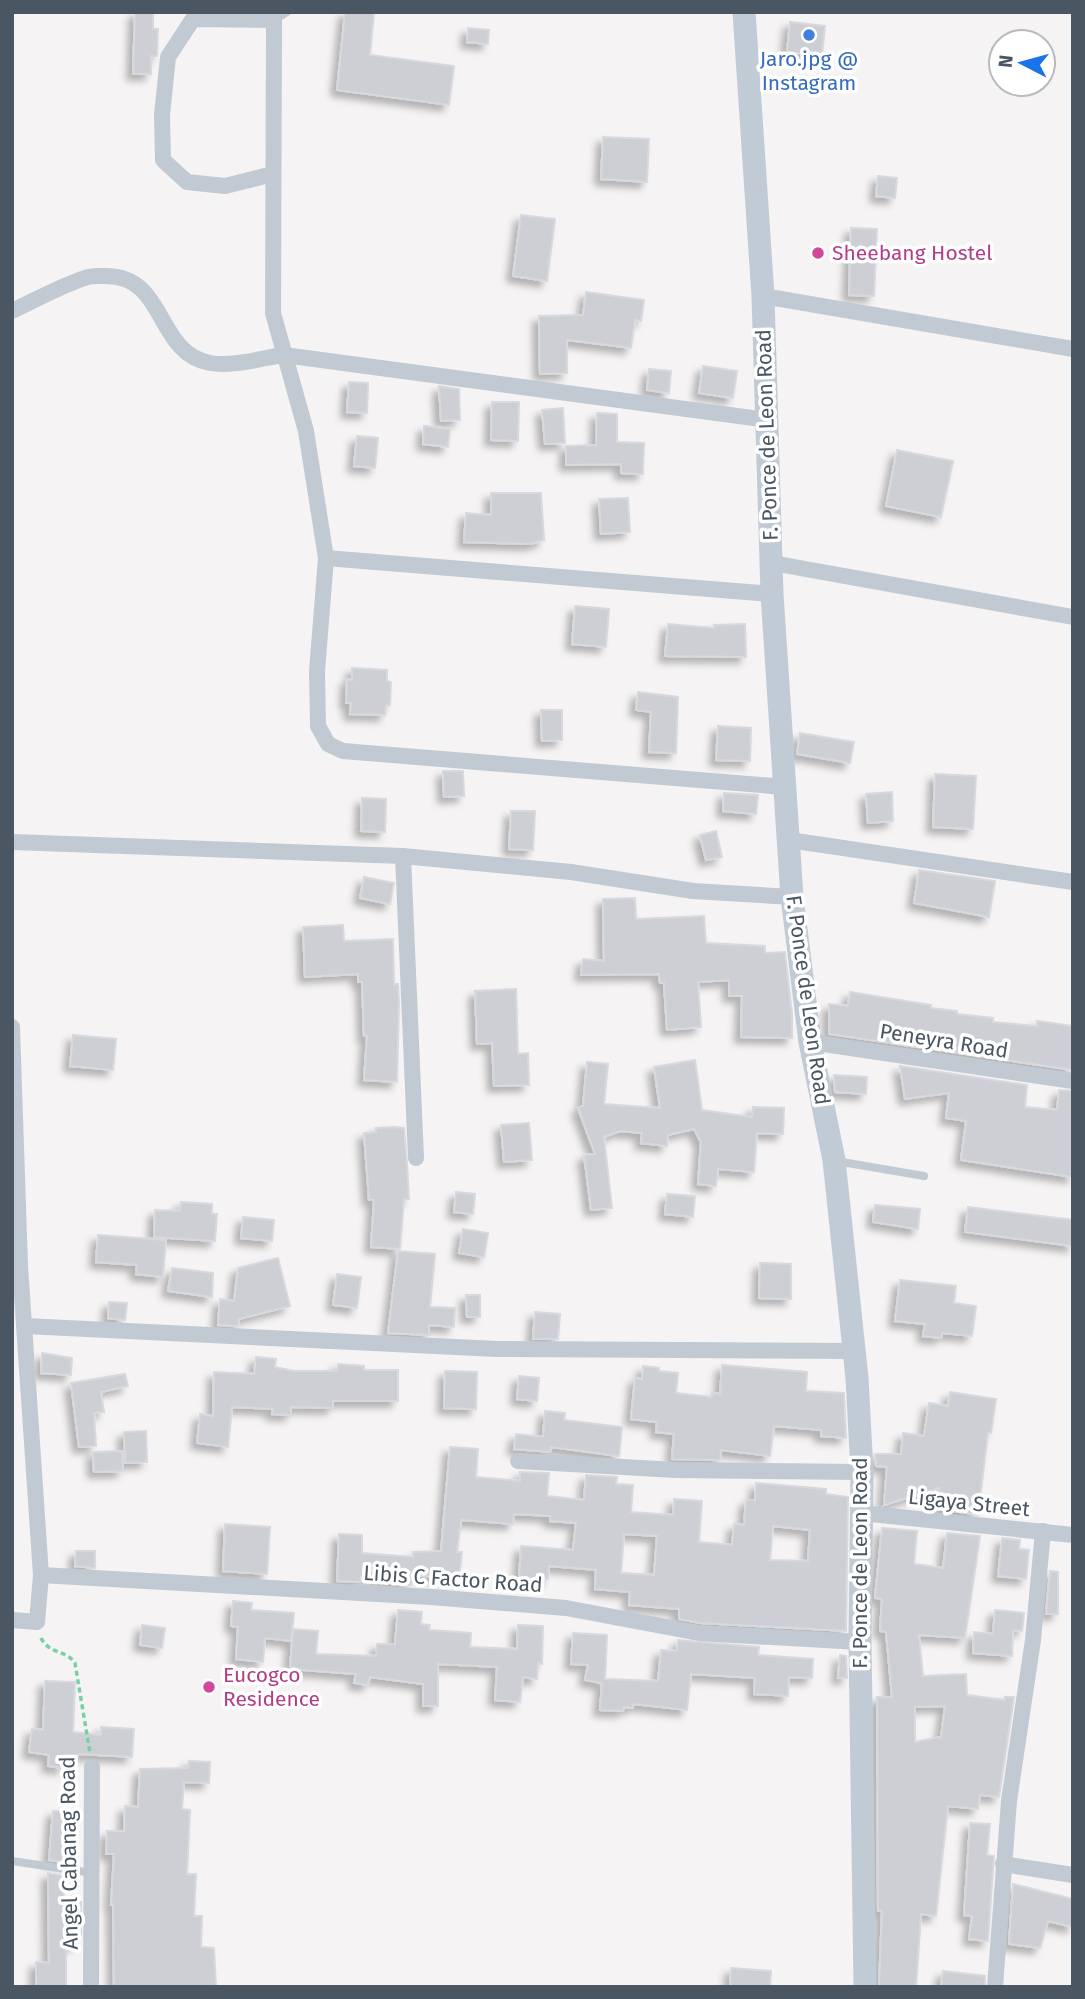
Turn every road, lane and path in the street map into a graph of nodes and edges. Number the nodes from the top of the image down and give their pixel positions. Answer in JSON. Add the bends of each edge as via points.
{"nodes":[{"id":1,"x":744,"y":12,"type":"edge"},
{"id":2,"x":281,"y":16,"type":"edge"},
{"id":3,"x":273,"y":174,"type":"junction"},
{"id":4,"x":762,"y":296,"type":"junction"},
{"id":5,"x":12,"y":311,"type":"edge"},
{"id":6,"x":1073,"y":349,"type":"edge"},
{"id":7,"x":284,"y":355,"type":"junction"},
{"id":8,"x":768,"y":420,"type":"junction"},
{"id":9,"x":326,"y":558,"type":"junction"},
{"id":10,"x":772,"y":563,"type":"junction"},
{"id":11,"x":772,"y":594,"type":"junction"},
{"id":12,"x":1073,"y":617,"type":"edge"},
{"id":13,"x":785,"y":787,"type":"junction"},
{"id":14,"x":789,"y":840,"type":"junction"},
{"id":15,"x":12,"y":842,"type":"edge"},
{"id":16,"x":403,"y":856,"type":"junction"},
{"id":17,"x":1073,"y":882,"type":"edge"},
{"id":18,"x":792,"y":897,"type":"junction"},
{"id":19,"x":12,"y":1027,"type":"edge"},
{"id":20,"x":810,"y":1042,"type":"junction"},
{"id":21,"x":1073,"y":1081,"type":"edge"},
{"id":22,"x":14,"y":1082,"type":"edge"},
{"id":23,"x":416,"y":1158,"type":"dead end"},
{"id":24,"x":834,"y":1160,"type":"junction"},
{"id":25,"x":925,"y":1176,"type":"dead end"},
{"id":26,"x":16,"y":1266,"type":"edge"},
{"id":27,"x":25,"y":1326,"type":"junction"},
{"id":28,"x":854,"y":1351,"type":"junction"},
{"id":29,"x":518,"y":1461,"type":"dead end"},
{"id":30,"x":862,"y":1472,"type":"junction"},
{"id":31,"x":862,"y":1513,"type":"junction"},
{"id":32,"x":1043,"y":1531,"type":"junction"},
{"id":33,"x":1073,"y":1535,"type":"edge"},
{"id":34,"x":41,"y":1575,"type":"junction"},
{"id":35,"x":12,"y":1620,"type":"edge"},
{"id":36,"x":37,"y":1622,"type":"junction"},
{"id":37,"x":860,"y":1642,"type":"junction"},
{"id":38,"x":92,"y":1767,"type":"joint"},
{"id":39,"x":12,"y":1861,"type":"edge"},
{"id":40,"x":1003,"y":1864,"type":"junction"},
{"id":41,"x":92,"y":1873,"type":"junction"},
{"id":42,"x":1073,"y":1875,"type":"edge"},
{"id":43,"x":91,"y":1987,"type":"edge"},
{"id":44,"x":865,"y":1987,"type":"edge"},
{"id":45,"x":995,"y":1987,"type":"edge"}],
"edges":[{"from":1,"to":4,"type":"street","name":"F. Ponce de Leon Road"},
{"from":2,"to":3,"type":"street"},
{"from":2,"to":3,"type":"street","via":[[193,19],[167,57],[162,115],[163,160],[187,182],[225,186]]},
{"from":3,"to":7,"type":"street","via":[[273,313]]},
{"from":4,"to":6,"type":"street"},
{"from":4,"to":8,"type":"street","name":"F. Ponce de Leon Road"},
{"from":5,"to":7,"type":"street","via":[[88,276],[116,276],[132,279],[147,292],[169,334],[192,356],[225,363]]},
{"from":7,"to":8,"type":"street"},
{"from":7,"to":9,"type":"street","via":[[306,431]]},
{"from":8,"to":10,"type":"street","name":"F. Ponce de Leon Road"},
{"from":9,"to":11,"type":"street"},
{"from":9,"to":13,"type":"street","via":[[317,671],[318,726],[328,744],[343,751]]},
{"from":10,"to":11,"type":"street","name":"F. Ponce de Leon Road"},
{"from":10,"to":12,"type":"street"},
{"from":11,"to":13,"type":"street","name":"F. Ponce de Leon Road"},
{"from":13,"to":14,"type":"street","name":"F. Ponce de Leon Road"},
{"from":14,"to":17,"type":"street"},
{"from":14,"to":18,"type":"street","name":"F. Ponce de Leon Road"},
{"from":15,"to":16,"type":"street"},
{"from":16,"to":18,"type":"street","via":[[570,872],[693,891]]},
{"from":16,"to":23,"type":"street"},
{"from":18,"to":20,"type":"street","name":"F. Ponce de Leon Road"},
{"from":19,"to":22,"type":"street"},
{"from":20,"to":21,"type":"street","name":"Peneyra Road"},
{"from":20,"to":24,"type":"street","name":"F. Ponce de Leon Road"},
{"from":22,"to":26,"type":"street"},
{"from":24,"to":25,"type":"lane"},
{"from":24,"to":28,"type":"street","name":"F. Ponce de Leon Road"},
{"from":26,"to":27,"type":"street"},
{"from":27,"to":28,"type":"street","via":[[497,1349]]},
{"from":27,"to":34,"type":"street"},
{"from":28,"to":30,"type":"street","name":"F. Ponce de Leon Road"},
{"from":29,"to":30,"type":"street","via":[[676,1470]]},
{"from":30,"to":31,"type":"street","name":"F. Ponce de Leon Road"},
{"from":31,"to":32,"type":"street","name":"Ligaya Street"},
{"from":31,"to":37,"type":"street","name":"F. Ponce de Leon Road"},
{"from":32,"to":33,"type":"street","name":"Ligaya Street"},
{"from":32,"to":40,"type":"street"},
{"from":34,"to":36,"type":"street"},
{"from":34,"to":37,"type":"street","name":"Libis C Factor Road","via":[[445,1598],[566,1608],[699,1633]]},
{"from":35,"to":36,"type":"street"},
{"from":36,"to":38,"type":"path","name":"Angel Cabanag Road","via":[[44,1644],[68,1656],[77,1669]]},
{"from":37,"to":44,"type":"street","name":"F. Ponce de Leon Road"},
{"from":38,"to":41,"type":"street","name":"Angel Cabanag Road"},
{"from":39,"to":41,"type":"lane"},
{"from":40,"to":42,"type":"street"},
{"from":40,"to":45,"type":"street"},
{"from":41,"to":43,"type":"street","name":"Angel Cabanag Road"}]}
